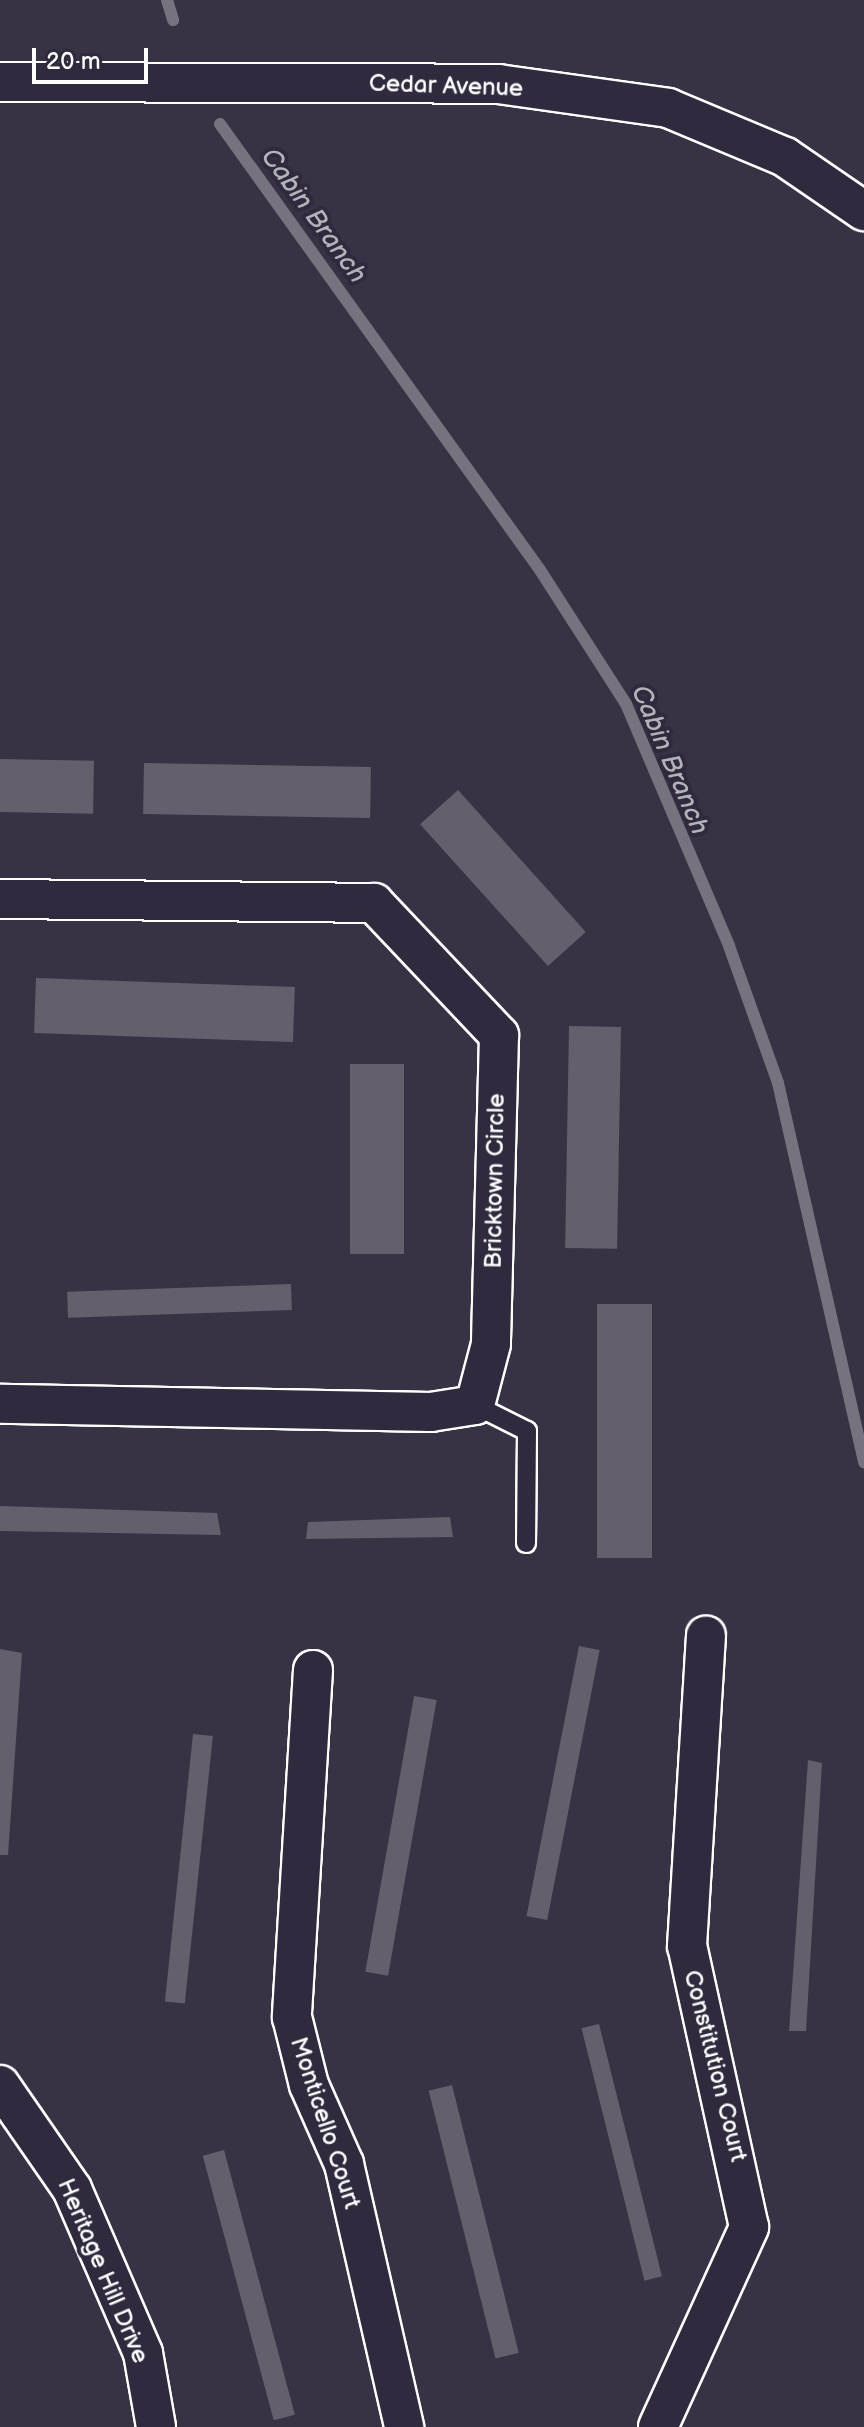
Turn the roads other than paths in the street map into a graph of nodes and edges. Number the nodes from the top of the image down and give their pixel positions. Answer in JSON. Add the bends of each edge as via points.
{"nodes":[{"id":1,"x":0,"y":82,"type":"edge"},
{"id":2,"x":864,"y":211,"type":"edge"},
{"id":3,"x":0,"y":899,"type":"edge"},
{"id":4,"x":0,"y":1404,"type":"edge"},
{"id":5,"x":475,"y":1405,"type":"junction"},
{"id":6,"x":526,"y":1543,"type":"dead end"},
{"id":7,"x":706,"y":1636,"type":"dead end"},
{"id":8,"x":313,"y":1670,"type":"dead end"},
{"id":9,"x":0,"y":2085,"type":"edge"},
{"id":10,"x":156,"y":2427,"type":"edge"},
{"id":11,"x":404,"y":2427,"type":"edge"},
{"id":12,"x":658,"y":2427,"type":"edge"}],
"edges":[{"from":1,"to":2,"type":"street","name":"Cedar Avenue","via":[[498,84],[668,108],[785,157]]},
{"from":3,"to":5,"type":"street","name":"Bricktown Circle","via":[[374,903],[499,1035],[491,1344]]},
{"from":4,"to":5,"type":"street","via":[[431,1412]]},
{"from":5,"to":6,"type":"lane","via":[[527,1431]]},
{"from":7,"to":12,"type":"street","name":"Constitution Court","via":[[687,1946],[749,2227]]},
{"from":8,"to":11,"type":"street","name":"Monticello Court","via":[[292,2017],[309,2085],[344,2164]]},
{"from":9,"to":10,"type":"street","name":"Heritage Hill Drive","via":[[72,2189],[143,2353]]}]}
